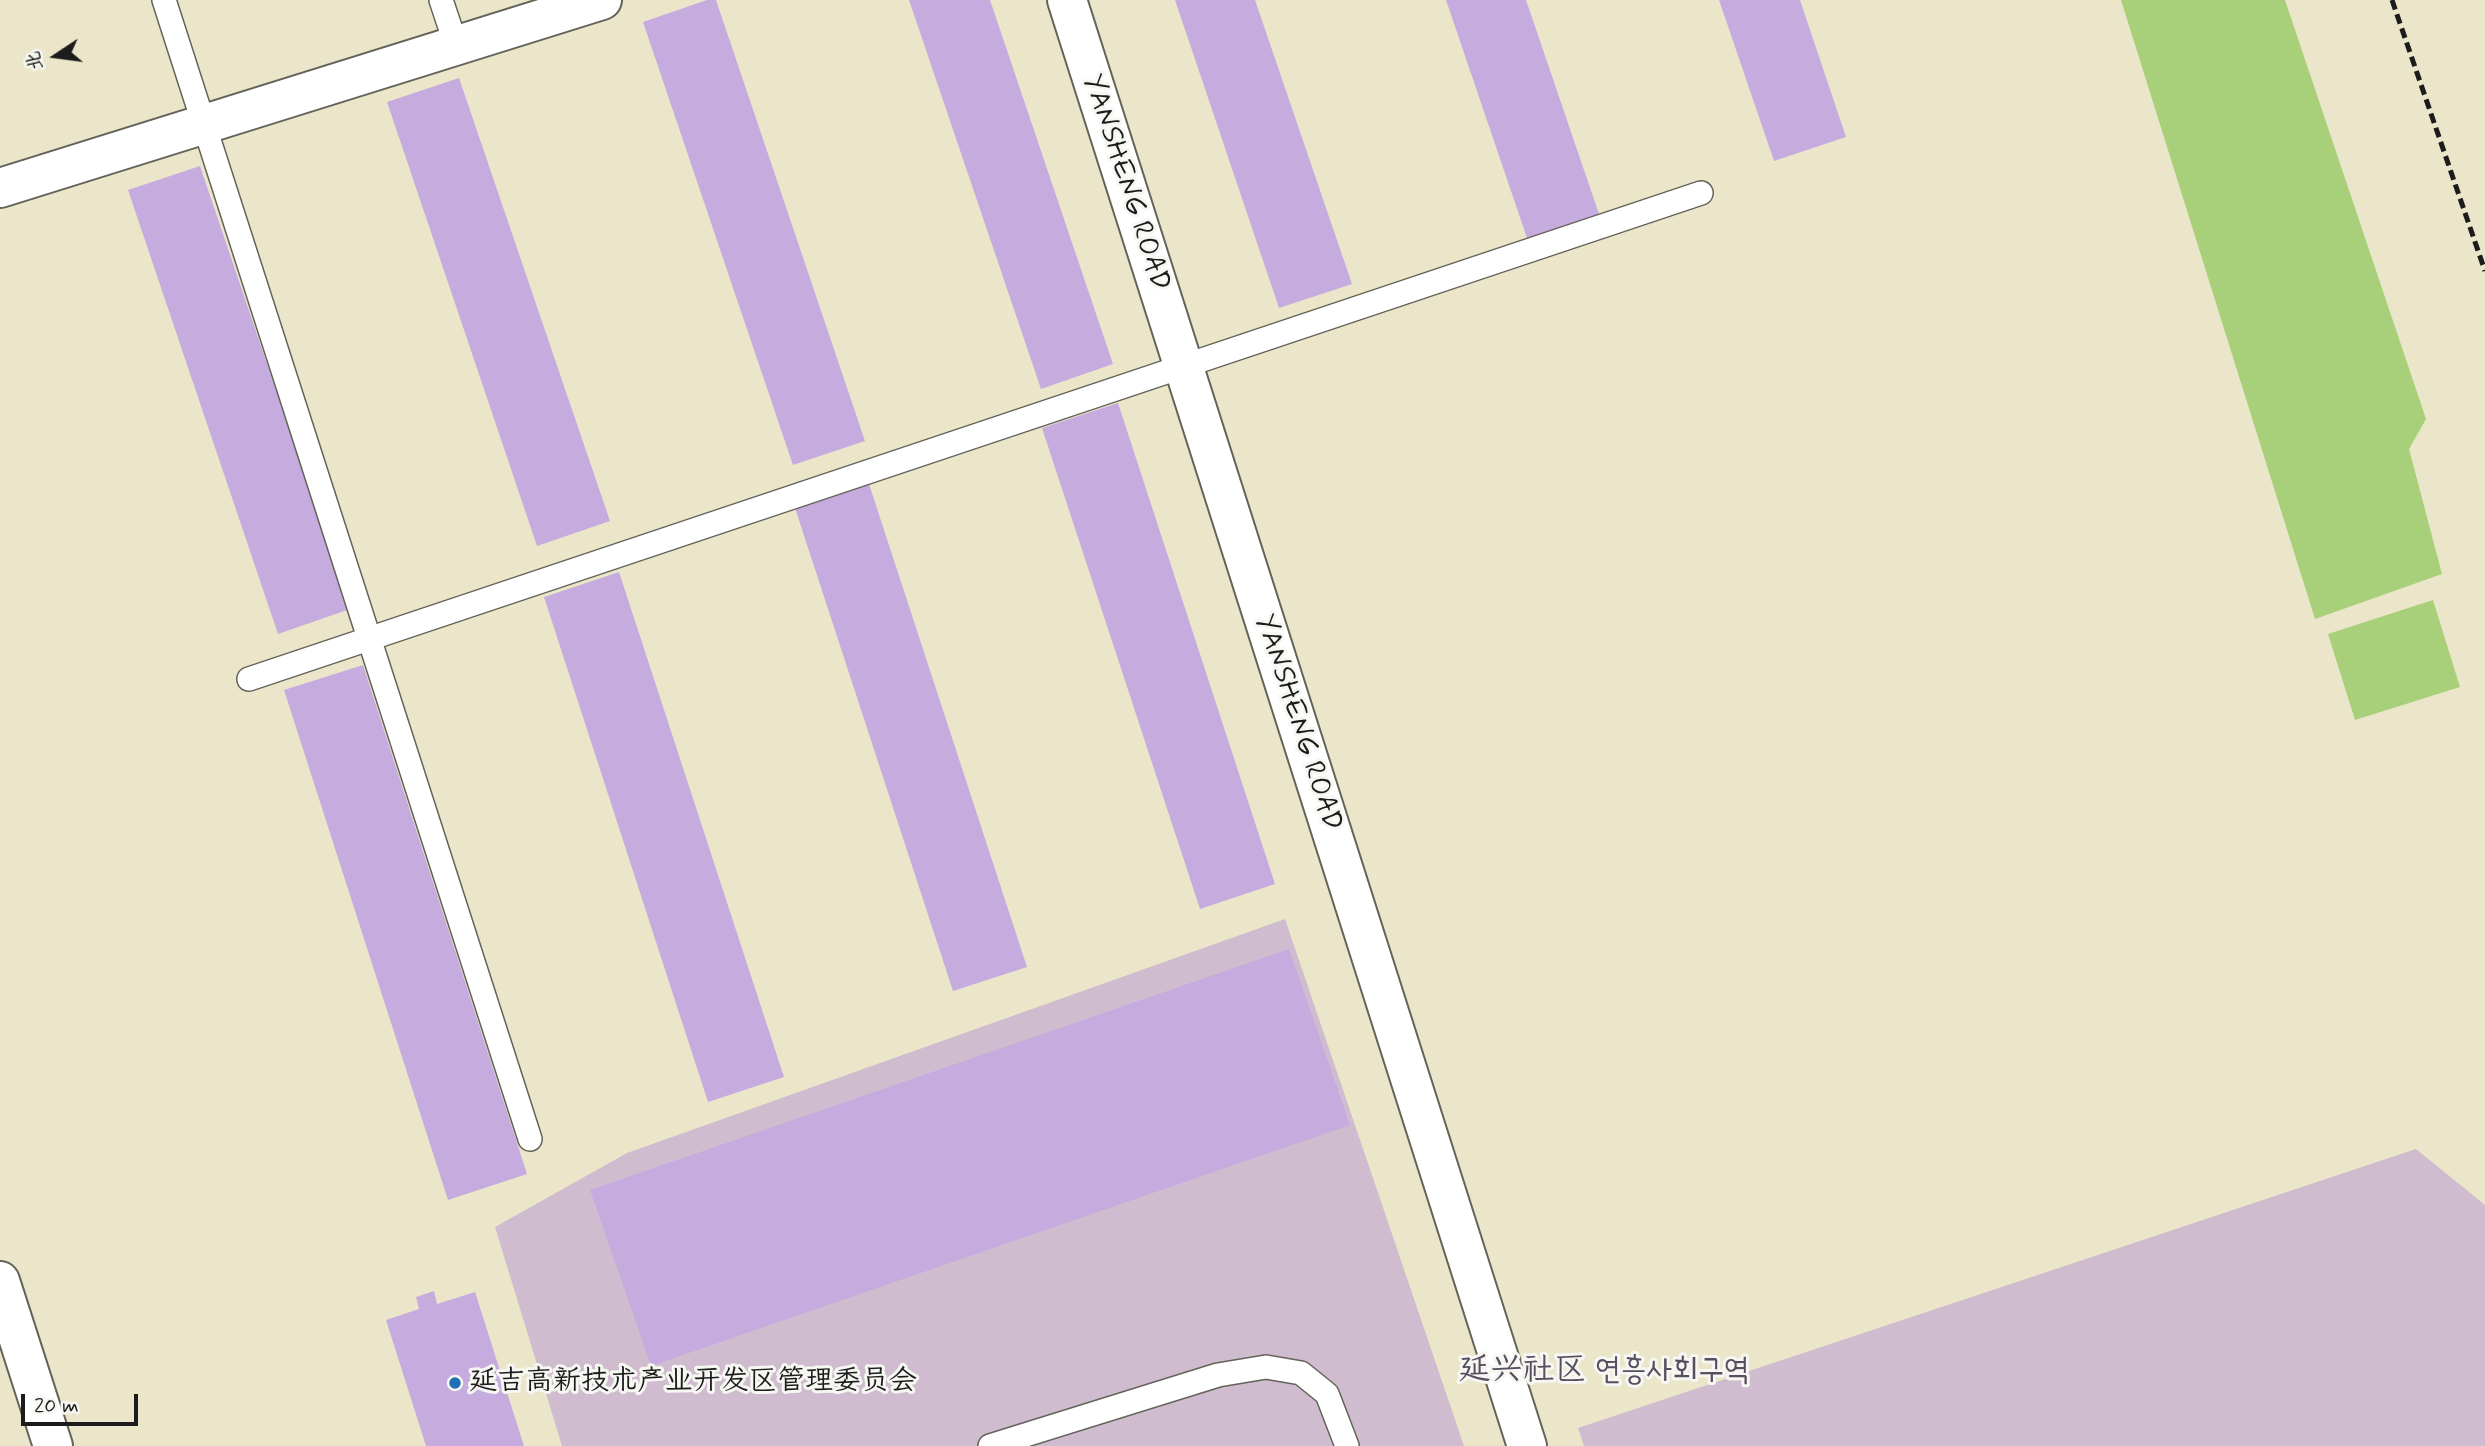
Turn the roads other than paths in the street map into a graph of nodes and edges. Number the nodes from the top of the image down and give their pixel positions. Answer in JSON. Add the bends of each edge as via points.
{"nodes":[{"id":1,"x":164,"y":0,"type":"edge"},
{"id":2,"x":441,"y":0,"type":"edge"},
{"id":3,"x":602,"y":0,"type":"edge"},
{"id":4,"x":1067,"y":0,"type":"edge"},
{"id":5,"x":456,"y":46,"type":"junction"},
{"id":6,"x":204,"y":124,"type":"junction"},
{"id":7,"x":0,"y":188,"type":"edge"},
{"id":8,"x":1701,"y":193,"type":"dead end"},
{"id":9,"x":1184,"y":366,"type":"junction"},
{"id":10,"x":370,"y":639,"type":"junction"},
{"id":11,"x":250,"y":679,"type":"dead end"},
{"id":12,"x":530,"y":1139,"type":"dead end"},
{"id":13,"x":0,"y":1281,"type":"edge"},
{"id":14,"x":53,"y":1446,"type":"edge"},
{"id":15,"x":990,"y":1446,"type":"edge"},
{"id":16,"x":1347,"y":1446,"type":"edge"},
{"id":17,"x":1527,"y":1446,"type":"edge"}],
"edges":[{"from":1,"to":6,"type":"lane"},
{"from":2,"to":5,"type":"lane"},
{"from":3,"to":5,"type":"street"},
{"from":4,"to":9,"type":"street","name":"YANSHENG ROAD"},
{"from":5,"to":6,"type":"street"},
{"from":6,"to":7,"type":"street"},
{"from":6,"to":10,"type":"lane"},
{"from":8,"to":9,"type":"lane"},
{"from":9,"to":10,"type":"lane"},
{"from":9,"to":17,"type":"street","name":"YANSHENG ROAD"},
{"from":10,"to":11,"type":"lane"},
{"from":10,"to":12,"type":"lane"},
{"from":13,"to":14,"type":"street"},
{"from":15,"to":16,"type":"lane","via":[[1218,1375],[1266,1367],[1301,1373],[1327,1394]]}]}
